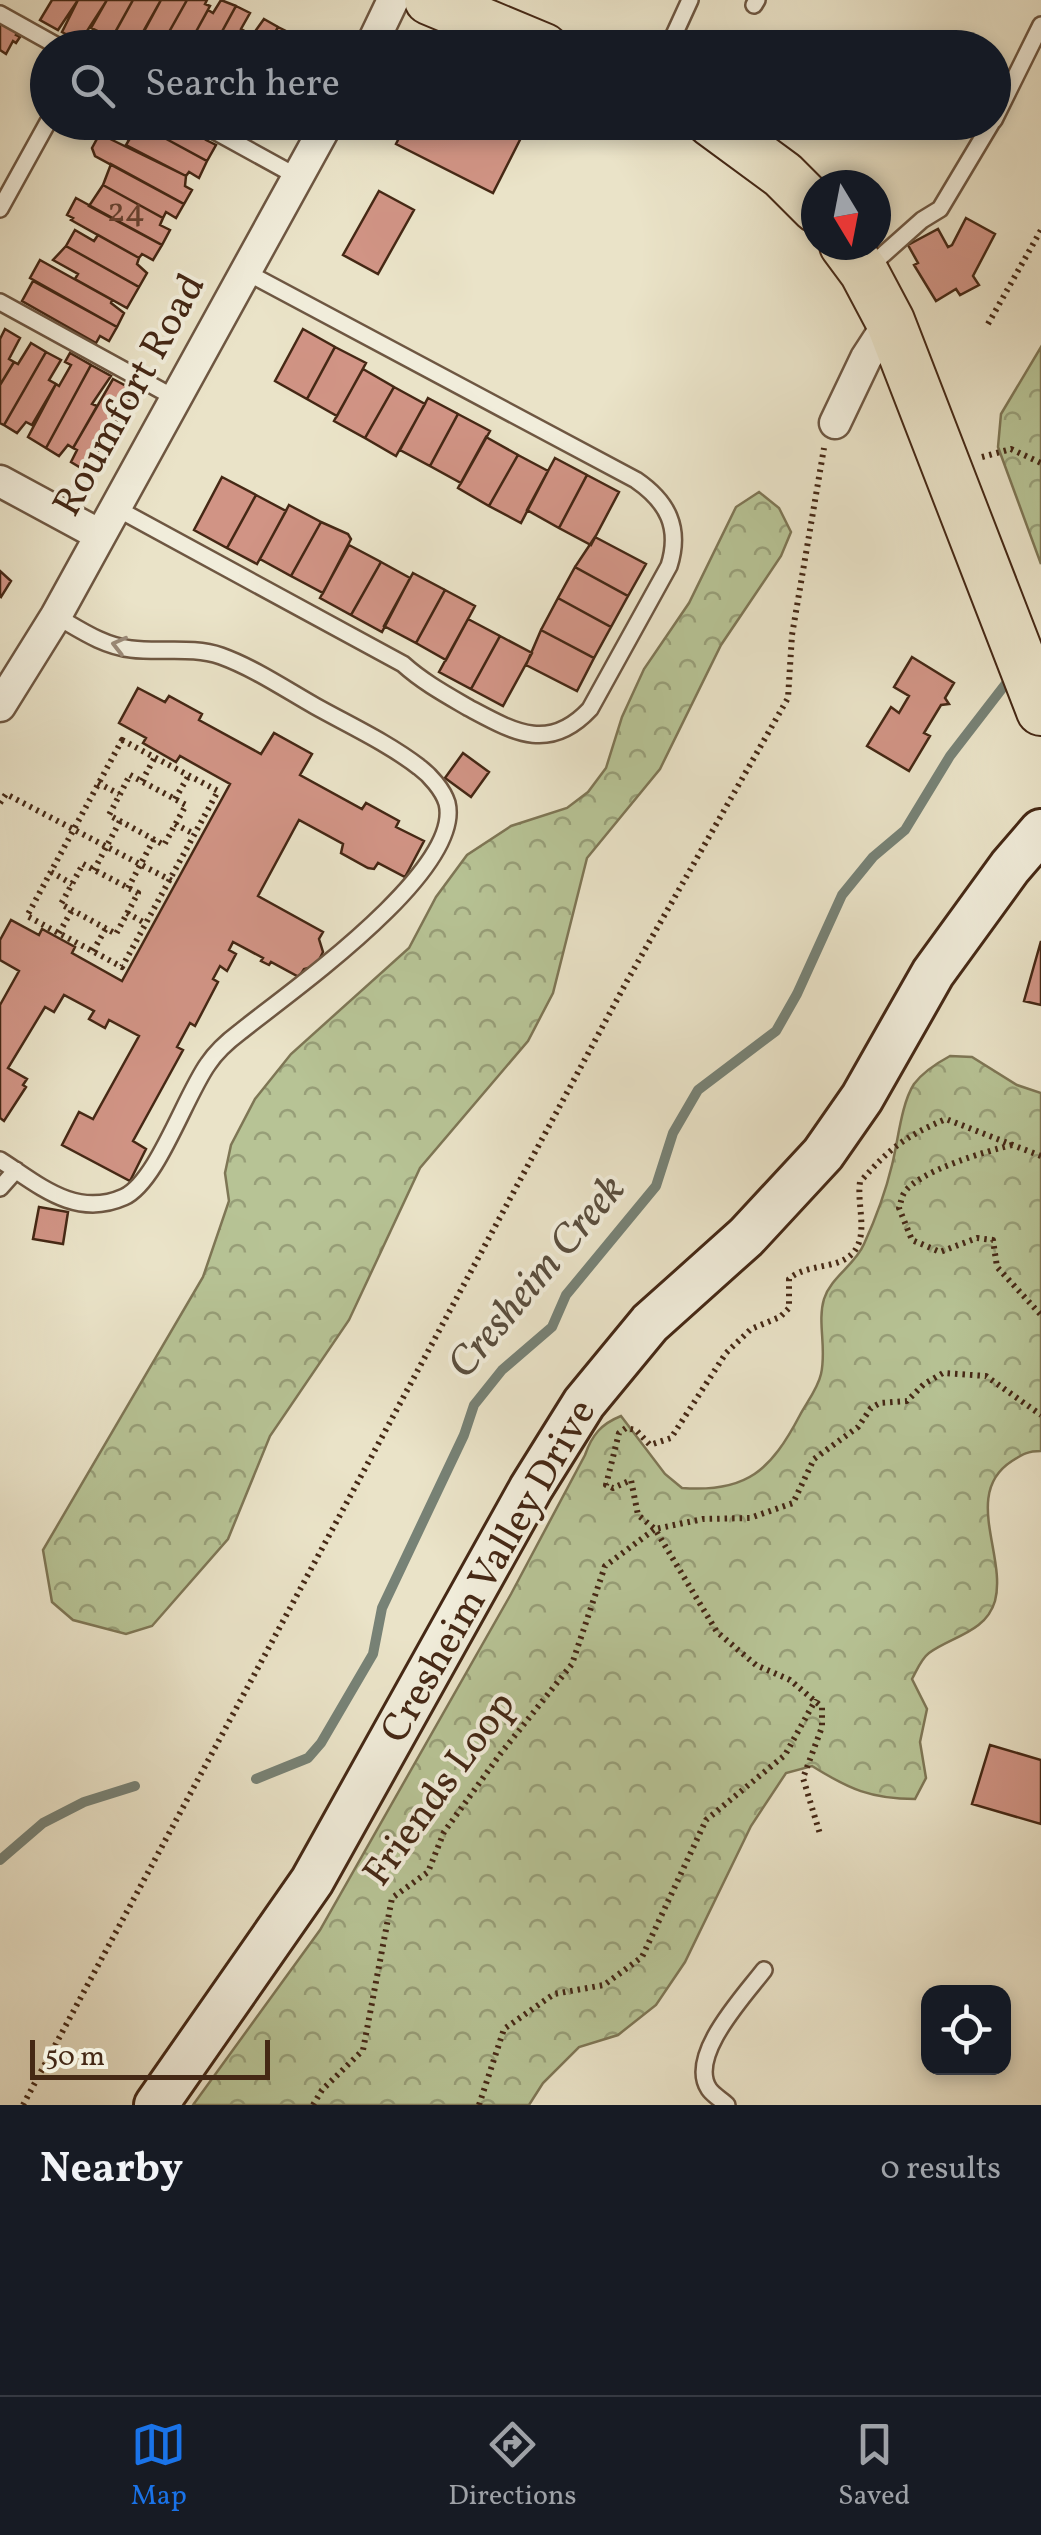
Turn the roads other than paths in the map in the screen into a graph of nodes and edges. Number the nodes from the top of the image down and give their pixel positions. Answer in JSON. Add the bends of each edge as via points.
{"nodes":[{"id":1,"x":393,"y":0,"type":"edge"},
{"id":2,"x":429,"y":0,"type":"edge"},
{"id":3,"x":690,"y":0,"type":"edge"},
{"id":4,"x":0,"y":14,"type":"edge"},
{"id":5,"x":1041,"y":24,"type":"edge"},
{"id":6,"x":379,"y":30,"type":"edge"},
{"id":7,"x":501,"y":30,"type":"edge"},
{"id":8,"x":676,"y":30,"type":"edge"},
{"id":9,"x":30,"y":31,"type":"edge"},
{"id":10,"x":1011,"y":85,"type":"edge"},
{"id":11,"x":38,"y":140,"type":"edge"},
{"id":12,"x":231,"y":140,"type":"edge"},
{"id":13,"x":318,"y":140,"type":"edge"},
{"id":14,"x":735,"y":140,"type":"edge"},
{"id":15,"x":982,"y":140,"type":"edge"},
{"id":16,"x":298,"y":177,"type":"junction"},
{"id":17,"x":801,"y":193,"type":"edge"},
{"id":18,"x":0,"y":209,"type":"edge"},
{"id":19,"x":891,"y":243,"type":"edge"},
{"id":20,"x":855,"y":260,"type":"edge"},
{"id":21,"x":246,"y":272,"type":"junction"},
{"id":22,"x":0,"y":302,"type":"edge"},
{"id":23,"x":890,"y":321,"type":"junction"},
{"id":24,"x":176,"y":398,"type":"junction"},
{"id":25,"x":835,"y":423,"type":"road end"},
{"id":26,"x":0,"y":480,"type":"edge"},
{"id":27,"x":116,"y":508,"type":"junction"},
{"id":28,"x":100,"y":535,"type":"junction"},
{"id":29,"x":56,"y":616,"type":"junction"},
{"id":30,"x":0,"y":706,"type":"edge"},
{"id":31,"x":1039,"y":707,"type":"edge"},
{"id":32,"x":1041,"y":831,"type":"edge"},
{"id":33,"x":0,"y":1160,"type":"edge"},
{"id":34,"x":16,"y":1170,"type":"junction"},
{"id":35,"x":0,"y":1188,"type":"edge"},
{"id":36,"x":764,"y":1970,"type":"dead end"},
{"id":37,"x":156,"y":2105,"type":"edge"},
{"id":38,"x":727,"y":2105,"type":"edge"}],
"edges":[{"from":1,"to":6,"type":"street"},
{"from":2,"to":7,"type":"main road"},
{"from":3,"to":8,"type":"lane"},
{"from":4,"to":9,"type":"lane"},
{"from":5,"to":10,"type":"lane"},
{"from":11,"to":18,"type":"lane"},
{"from":12,"to":16,"type":"lane"},
{"from":13,"to":16,"type":"street","name":"Roumfort Road"},
{"from":14,"to":17,"type":"main road"},
{"from":15,"to":19,"type":"lane","via":[[940,210]]},
{"from":16,"to":21,"type":"street","name":"Roumfort Road"},
{"from":20,"to":23,"type":"main road"},
{"from":21,"to":24,"type":"street","name":"Roumfort Road"},
{"from":21,"to":27,"type":"lane","via":[[655,493],[667,508],[675,547],[660,582],[590,709],[560,732],[522,734]]},
{"from":22,"to":24,"type":"lane"},
{"from":23,"to":25,"type":"street"},
{"from":23,"to":31,"type":"main road"},
{"from":24,"to":27,"type":"street","name":"Roumfort Road"},
{"from":26,"to":28,"type":"street"},
{"from":27,"to":28,"type":"street","name":"Roumfort Road"},
{"from":28,"to":29,"type":"street","name":"Roumfort Road"},
{"from":29,"to":30,"type":"street","name":"Roumfort Road"},
{"from":34,"to":29,"type":"lane","one_way":true,"via":[[65,1200],[92,1204],[127,1196],[148,1174],[221,1049],[412,884],[442,834],[447,803],[423,770],[223,657],[130,650]]},
{"from":32,"to":37,"type":"main road","name":"Cresheim Valley Drive","via":[[933,973],[823,1154],[746,1238],[650,1324],[584,1403],[320,1867]]},
{"from":33,"to":34,"type":"lane"},
{"from":34,"to":35,"type":"lane"},
{"from":36,"to":38,"type":"lane","via":[[712,2039],[703,2071],[708,2088]]}]}
